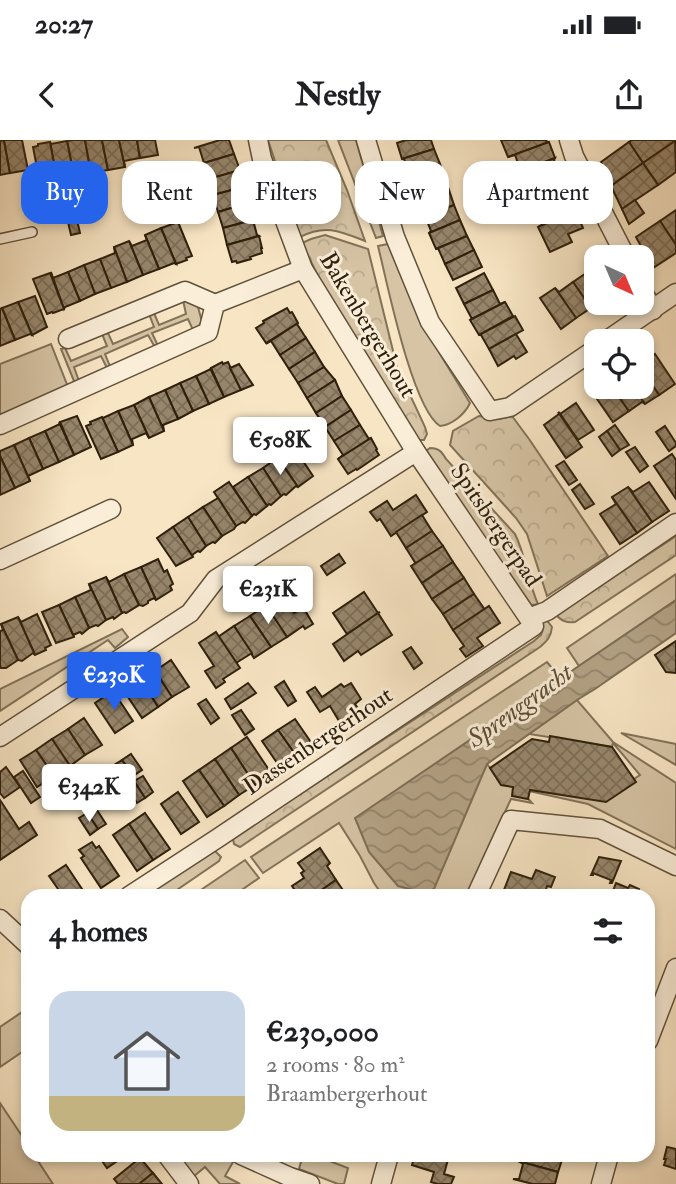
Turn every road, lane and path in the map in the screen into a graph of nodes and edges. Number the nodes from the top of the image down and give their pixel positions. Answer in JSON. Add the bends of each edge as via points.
{"nodes":[{"id":1,"x":258,"y":140,"type":"edge"},
{"id":2,"x":366,"y":140,"type":"edge"},
{"id":3,"x":569,"y":140,"type":"edge"},
{"id":4,"x":32,"y":232,"type":"dead end"},
{"id":5,"x":0,"y":239,"type":"edge"},
{"id":6,"x":620,"y":245,"type":"edge"},
{"id":7,"x":303,"y":269,"type":"junction"},
{"id":8,"x":676,"y":293,"type":"edge"},
{"id":9,"x":215,"y":304,"type":"junction"},
{"id":10,"x":654,"y":309,"type":"edge"},
{"id":11,"x":645,"y":315,"type":"edge"},
{"id":12,"x":624,"y":329,"type":"edge"},
{"id":13,"x":68,"y":339,"type":"dead end"},
{"id":14,"x":584,"y":357,"type":"edge"},
{"id":15,"x":0,"y":425,"type":"edge"},
{"id":16,"x":416,"y":452,"type":"junction"},
{"id":17,"x":111,"y":509,"type":"dead end"},
{"id":18,"x":676,"y":523,"type":"edge"},
{"id":19,"x":0,"y":560,"type":"edge"},
{"id":20,"x":532,"y":622,"type":"junction"},
{"id":21,"x":0,"y":737,"type":"edge"},
{"id":22,"x":676,"y":866,"type":"edge"},
{"id":23,"x":140,"y":889,"type":"edge"},
{"id":24,"x":479,"y":889,"type":"edge"},
{"id":25,"x":0,"y":919,"type":"edge"},
{"id":26,"x":21,"y":938,"type":"edge"},
{"id":27,"x":676,"y":968,"type":"edge"},
{"id":28,"x":655,"y":1023,"type":"edge"},
{"id":29,"x":172,"y":1162,"type":"edge"},
{"id":30,"x":257,"y":1162,"type":"edge"},
{"id":31,"x":387,"y":1162,"type":"edge"},
{"id":32,"x":607,"y":1162,"type":"edge"},
{"id":33,"x":189,"y":1184,"type":"edge"},
{"id":34,"x":310,"y":1184,"type":"edge"},
{"id":35,"x":381,"y":1184,"type":"edge"},
{"id":36,"x":601,"y":1184,"type":"edge"}],
"edges":[{"from":1,"to":7,"type":"street","name":"Bakenbergerhout"},
{"from":2,"to":14,"type":"street","via":[[395,237],[430,322],[490,411],[510,407]]},
{"from":3,"to":6,"type":"street"},
{"from":4,"to":5,"type":"lane"},
{"from":7,"to":9,"type":"street"},
{"from":7,"to":16,"type":"street","name":"Bakenbergerhout"},
{"from":8,"to":10,"type":"street"},
{"from":9,"to":13,"type":"street","via":[[186,290]]},
{"from":9,"to":15,"type":"street","via":[[208,332]]},
{"from":11,"to":12,"type":"street"},
{"from":16,"to":20,"type":"street","name":"Spitsbergerpad"},
{"from":16,"to":21,"type":"street","via":[[216,579],[190,613]]},
{"from":17,"to":19,"type":"street"},
{"from":18,"to":20,"type":"street","name":"Dassenbergerhout"},
{"from":20,"to":23,"type":"street","name":"Dassenbergerhout"},
{"from":22,"to":24,"type":"street","via":[[600,829],[510,820]]},
{"from":25,"to":26,"type":"street"},
{"from":27,"to":28,"type":"street"},
{"from":29,"to":33,"type":"street"},
{"from":30,"to":34,"type":"street"},
{"from":31,"to":35,"type":"street"},
{"from":32,"to":36,"type":"street"}]}
